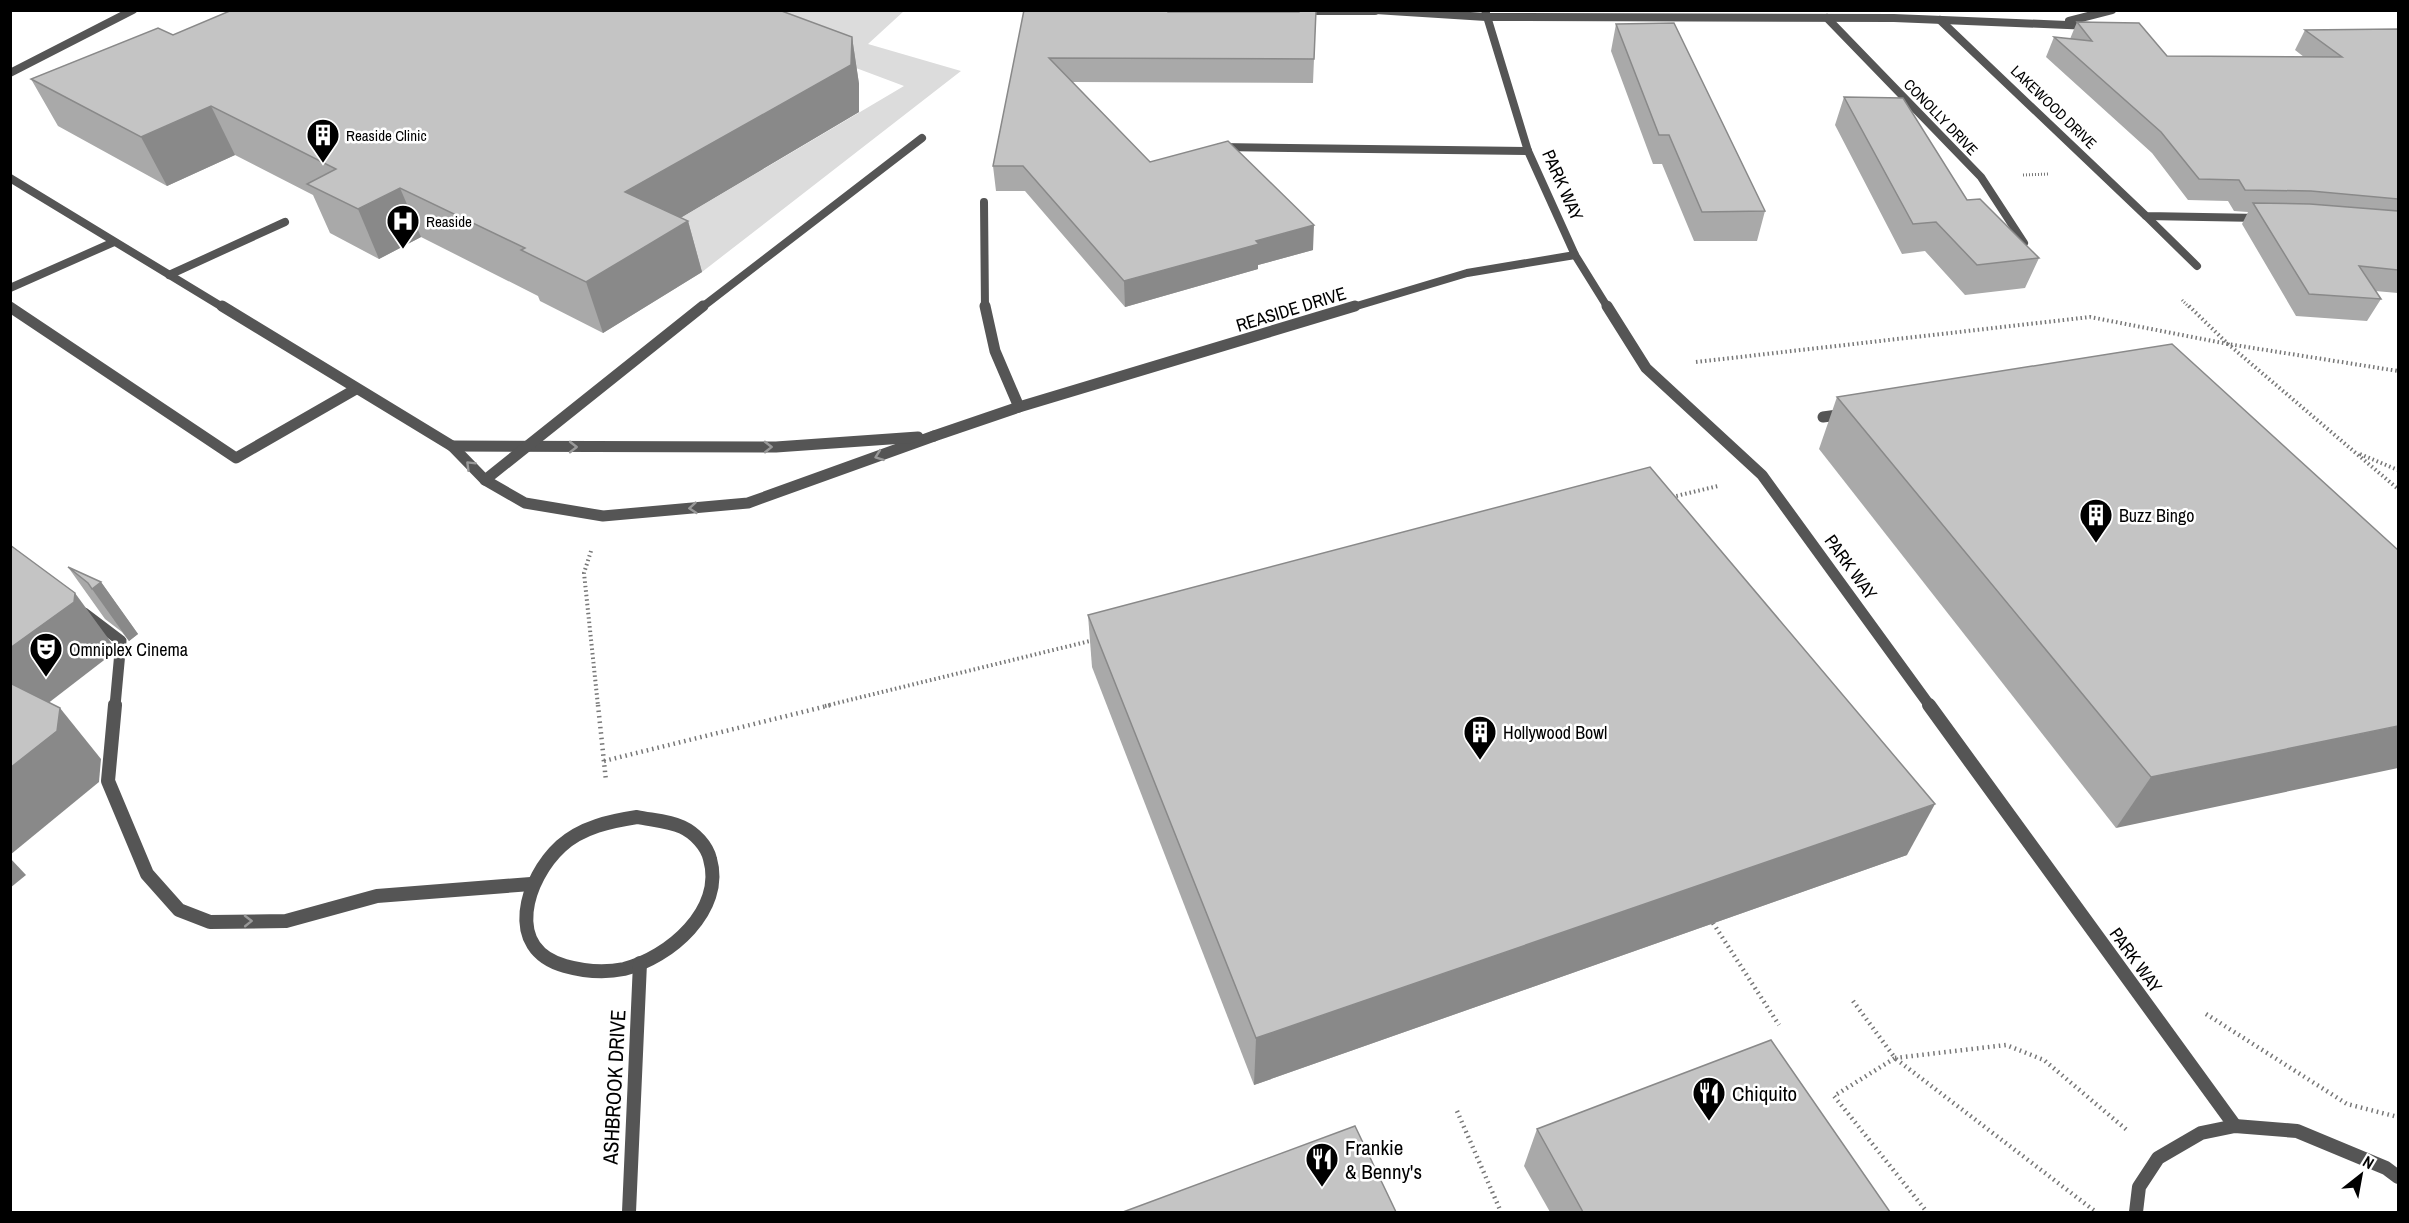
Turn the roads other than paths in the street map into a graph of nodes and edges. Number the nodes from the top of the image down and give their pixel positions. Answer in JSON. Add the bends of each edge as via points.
{"nodes":[{"id":1,"x":133,"y":10,"type":"edge"},
{"id":2,"x":2112,"y":10,"type":"edge"},
{"id":3,"x":1375,"y":11,"type":"edge"},
{"id":4,"x":1296,"y":14,"type":"edge"},
{"id":5,"x":1486,"y":14,"type":"edge"},
{"id":6,"x":1705,"y":14,"type":"edge"},
{"id":7,"x":1827,"y":18,"type":"junction"},
{"id":8,"x":1941,"y":20,"type":"junction"},
{"id":9,"x":2056,"y":25,"type":"junction"},
{"id":10,"x":2097,"y":26,"type":"edge"},
{"id":11,"x":10,"y":73,"type":"edge"},
{"id":12,"x":922,"y":138,"type":"dead end"},
{"id":13,"x":1218,"y":147,"type":"edge"},
{"id":14,"x":1528,"y":151,"type":"junction"},
{"id":15,"x":10,"y":178,"type":"edge"},
{"id":16,"x":984,"y":202,"type":"dead end"},
{"id":17,"x":2146,"y":216,"type":"junction"},
{"id":18,"x":2275,"y":219,"type":"edge"},
{"id":19,"x":285,"y":222,"type":"dead end"},
{"id":20,"x":114,"y":242,"type":"junction"},
{"id":21,"x":2024,"y":243,"type":"edge"},
{"id":22,"x":1575,"y":255,"type":"junction"},
{"id":23,"x":2197,"y":266,"type":"dead end"},
{"id":24,"x":169,"y":275,"type":"junction"},
{"id":25,"x":10,"y":288,"type":"edge"},
{"id":26,"x":10,"y":307,"type":"edge"},
{"id":27,"x":356,"y":389,"type":"junction"},
{"id":28,"x":1019,"y":407,"type":"junction"},
{"id":29,"x":1858,"y":412,"type":"edge"},
{"id":30,"x":1823,"y":417,"type":"dead end"},
{"id":31,"x":934,"y":436,"type":"junction"},
{"id":32,"x":452,"y":446,"type":"junction"},
{"id":33,"x":526,"y":447,"type":"junction"},
{"id":34,"x":485,"y":480,"type":"junction"},
{"id":35,"x":75,"y":606,"type":"dead end"},
{"id":36,"x":531,"y":884,"type":"junction"},
{"id":37,"x":640,"y":963,"type":"junction"},
{"id":38,"x":2235,"y":1126,"type":"junction"},
{"id":39,"x":2398,"y":1177,"type":"edge"},
{"id":40,"x":629,"y":1212,"type":"edge"},
{"id":41,"x":2136,"y":1212,"type":"edge"}],
"edges":[{"from":1,"to":11,"type":"street"},
{"from":2,"to":9,"type":"street"},
{"from":3,"to":4,"type":"street"},
{"from":3,"to":5,"type":"street"},
{"from":5,"to":6,"type":"street"},
{"from":5,"to":14,"type":"street","name":"PARK WAY"},
{"from":6,"to":7,"type":"street"},
{"from":7,"to":8,"type":"street"},
{"from":7,"to":21,"type":"street","name":"CONOLLY DRIVE","via":[[1981,177]]},
{"from":8,"to":9,"type":"street"},
{"from":8,"to":17,"type":"street","name":"LAKEWOOD DRIVE"},
{"from":9,"to":10,"type":"street"},
{"from":12,"to":33,"type":"street"},
{"from":13,"to":14,"type":"street"},
{"from":14,"to":22,"type":"street","name":"PARK WAY"},
{"from":15,"to":20,"type":"street"},
{"from":16,"to":28,"type":"street","via":[[985,314],[995,351]]},
{"from":17,"to":18,"type":"street"},
{"from":17,"to":23,"type":"street","name":"LAKEWOOD DRIVE"},
{"from":19,"to":24,"type":"street"},
{"from":20,"to":24,"type":"street"},
{"from":20,"to":25,"type":"street"},
{"from":22,"to":28,"type":"street","name":"REASIDE DRIVE","via":[[1467,273]]},
{"from":22,"to":38,"type":"street","name":"PARK WAY","via":[[1646,368],[1762,475]]},
{"from":24,"to":27,"type":"street"},
{"from":26,"to":27,"type":"street","via":[[236,458]]},
{"from":27,"to":32,"type":"street"},
{"from":28,"to":31,"type":"street","name":"REASIDE DRIVE"},
{"from":29,"to":30,"type":"street"},
{"from":33,"to":31,"type":"street","one_way":true,"via":[[776,447]]},
{"from":31,"to":34,"type":"street","one_way":true,"via":[[748,503],[603,516],[525,503]]},
{"from":32,"to":33,"type":"street"},
{"from":34,"to":32,"type":"street","one_way":true},
{"from":33,"to":34,"type":"street"},
{"from":35,"to":36,"type":"street","one_way":true,"via":[[121,641],[108,781],[147,874],[179,910],[210,922],[286,921],[377,896]]},
{"from":36,"to":37,"type":"street","via":[[524,907],[527,929],[537,949],[556,964],[582,971],[610,971]]},
{"from":36,"to":37,"type":"street","via":[[563,844],[585,830],[611,821],[661,818],[682,825],[699,837],[711,858],[714,883],[705,910],[689,932],[667,951]]},
{"from":37,"to":40,"type":"street","name":"ASHBROOK DRIVE"},
{"from":38,"to":39,"type":"street","via":[[2297,1131],[2386,1168]]},
{"from":38,"to":41,"type":"street","via":[[2201,1133],[2158,1158],[2139,1187]]}]}
